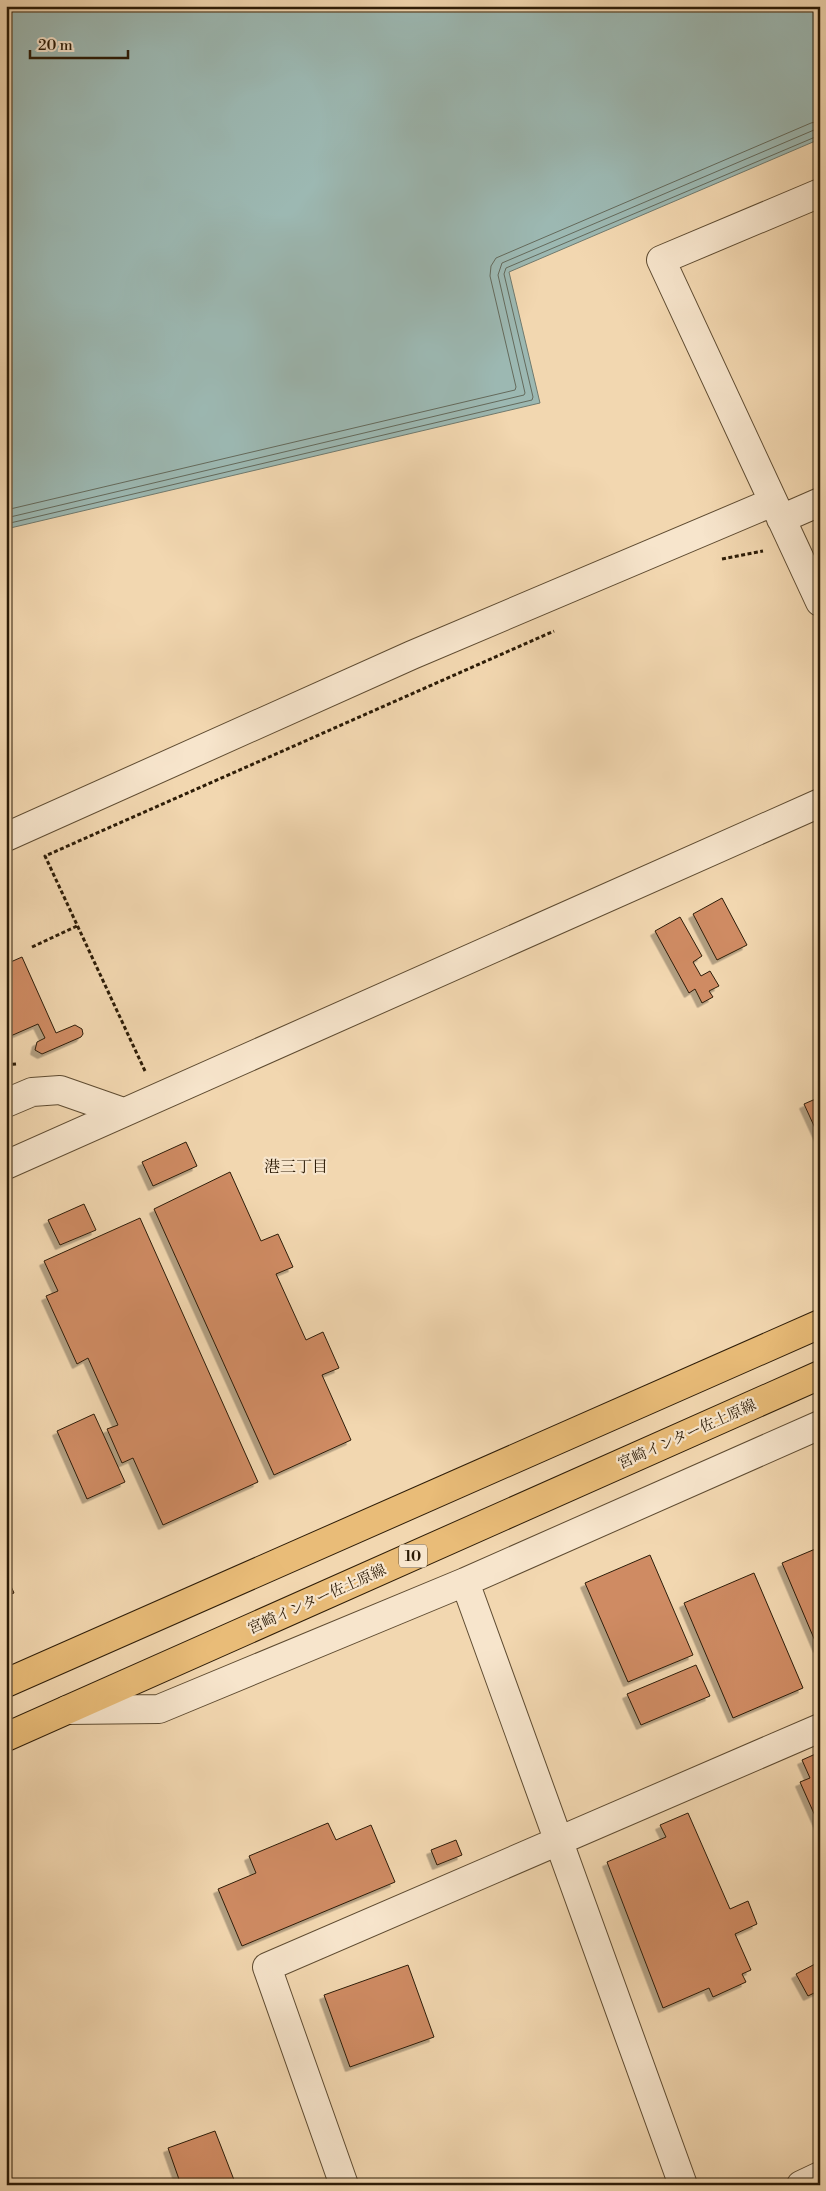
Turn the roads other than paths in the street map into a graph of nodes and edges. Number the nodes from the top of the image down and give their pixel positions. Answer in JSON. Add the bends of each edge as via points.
{"nodes":[{"id":1,"x":820,"y":193,"type":"edge"},
{"id":2,"x":820,"y":502,"type":"edge"},
{"id":3,"x":777,"y":510,"type":"junction"},
{"id":4,"x":820,"y":602,"type":"edge"},
{"id":5,"x":820,"y":803,"type":"edge"},
{"id":6,"x":6,"y":837,"type":"edge"},
{"id":7,"x":6,"y":1102,"type":"edge"},
{"id":8,"x":123,"y":1112,"type":"junction"},
{"id":9,"x":6,"y":1165,"type":"edge"},
{"id":10,"x":820,"y":1324,"type":"edge"},
{"id":11,"x":820,"y":1375,"type":"edge"},
{"id":12,"x":820,"y":1425,"type":"edge"},
{"id":13,"x":465,"y":1582,"type":"junction"},
{"id":14,"x":6,"y":1683,"type":"edge"},
{"id":15,"x":67,"y":1710,"type":"junction"},
{"id":16,"x":820,"y":1728,"type":"edge"},
{"id":17,"x":6,"y":1737,"type":"edge"},
{"id":18,"x":559,"y":1842,"type":"junction"},
{"id":19,"x":820,"y":2176,"type":"edge"},
{"id":20,"x":344,"y":2185,"type":"edge"},
{"id":21,"x":682,"y":2185,"type":"edge"},
{"id":22,"x":801,"y":2185,"type":"edge"}],
"edges":[{"from":1,"to":3,"type":"street","via":[[661,260]]},
{"from":2,"to":3,"type":"street"},
{"from":3,"to":4,"type":"street"},
{"from":3,"to":6,"type":"street","via":[[412,655]]},
{"from":5,"to":8,"type":"street"},
{"from":7,"to":8,"type":"street","via":[[32,1092],[60,1090]]},
{"from":8,"to":9,"type":"street"},
{"from":10,"to":14,"type":"main road"},
{"from":11,"to":15,"type":"main road","name":"宮崎インター佐土原線","number":"10"},
{"from":12,"to":13,"type":"street"},
{"from":13,"to":15,"type":"street","via":[[159,1709]]},
{"from":13,"to":18,"type":"street"},
{"from":15,"to":17,"type":"main road","name":"宮崎インター佐土原線","number":"10"},
{"from":16,"to":18,"type":"street"},
{"from":18,"to":20,"type":"street","via":[[267,1967]]},
{"from":18,"to":21,"type":"street"},
{"from":19,"to":22,"type":"street"}]}
